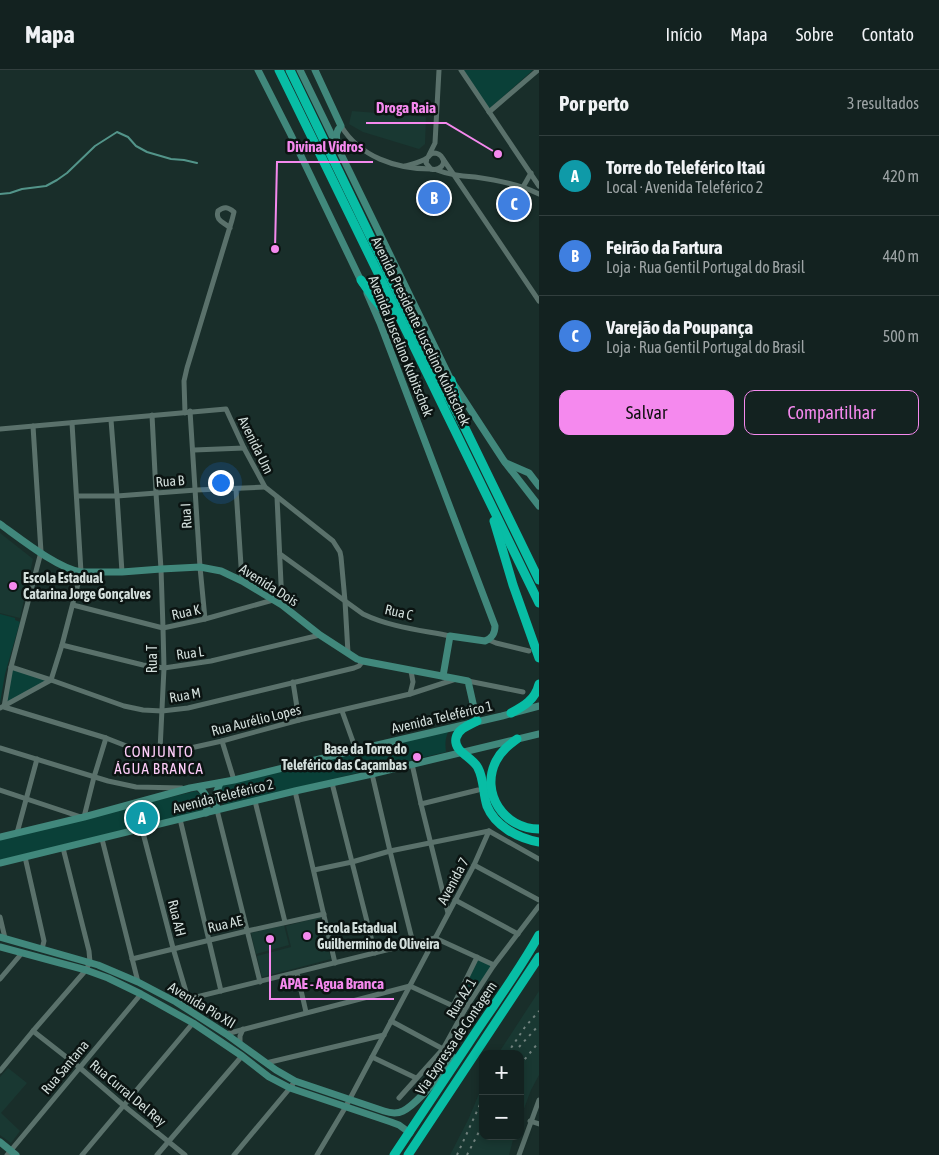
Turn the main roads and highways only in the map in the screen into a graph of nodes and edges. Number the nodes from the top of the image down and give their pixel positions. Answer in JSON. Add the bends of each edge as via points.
{"nodes":[{"id":1,"x":258,"y":70,"type":"edge"},
{"id":2,"x":279,"y":70,"type":"edge"},
{"id":3,"x":290,"y":70,"type":"edge"},
{"id":4,"x":300,"y":70,"type":"edge"},
{"id":5,"x":315,"y":70,"type":"edge"},
{"id":6,"x":322,"y":84,"type":"junction"},
{"id":7,"x":311,"y":88,"type":"junction"},
{"id":8,"x":330,"y":101,"type":"junction"},
{"id":9,"x":338,"y":146,"type":"junction"},
{"id":10,"x":360,"y":280,"type":"joint"},
{"id":11,"x":380,"y":311,"type":"junction"},
{"id":12,"x":397,"y":312,"type":"junction"},
{"id":13,"x":451,"y":380,"type":"junction"},
{"id":14,"x":464,"y":426,"type":"junction"},
{"id":15,"x":504,"y":462,"type":"junction"},
{"id":16,"x":539,"y":486,"type":"edge"},
{"id":17,"x":486,"y":496,"type":"junction"},
{"id":18,"x":539,"y":506,"type":"edge"},
{"id":19,"x":0,"y":524,"type":"edge"},
{"id":20,"x":539,"y":580,"type":"edge"},
{"id":21,"x":539,"y":603,"type":"edge"},
{"id":22,"x":489,"y":640,"type":"joint"},
{"id":23,"x":539,"y":658,"type":"edge"},
{"id":24,"x":443,"y":676,"type":"junction"},
{"id":25,"x":539,"y":684,"type":"edge"},
{"id":26,"x":539,"y":706,"type":"edge"},
{"id":27,"x":511,"y":713,"type":"junction"},
{"id":28,"x":476,"y":722,"type":"junction"},
{"id":29,"x":539,"y":734,"type":"edge"},
{"id":30,"x":517,"y":739,"type":"junction"},
{"id":31,"x":462,"y":752,"type":"junction"},
{"id":32,"x":220,"y":783,"type":"junction"},
{"id":33,"x":198,"y":787,"type":"junction"},
{"id":34,"x":217,"y":810,"type":"junction"},
{"id":35,"x":206,"y":813,"type":"junction"},
{"id":36,"x":539,"y":829,"type":"edge"},
{"id":37,"x":2,"y":835,"type":"edge"},
{"id":38,"x":539,"y":842,"type":"edge"},
{"id":39,"x":0,"y":863,"type":"edge"},
{"id":40,"x":539,"y":935,"type":"edge"},
{"id":41,"x":3,"y":938,"type":"edge"},
{"id":42,"x":0,"y":947,"type":"edge"},
{"id":43,"x":539,"y":957,"type":"edge"},
{"id":44,"x":468,"y":1043,"type":"junction"},
{"id":45,"x":410,"y":1133,"type":"junction"},
{"id":46,"x":0,"y":1142,"type":"edge"},
{"id":47,"x":11,"y":1153,"type":"edge"},
{"id":48,"x":394,"y":1155,"type":"edge"},
{"id":49,"x":408,"y":1155,"type":"edge"}],
"edges":[{"from":1,"to":10,"type":"main road","name":"Avenida Juscelino Kubitschek"},
{"from":2,"to":12,"type":"highway","name":"Avenida Presidente Juscelino Kubitschek"},
{"from":3,"to":14,"type":"highway","name":"Avenida Presidente Juscelino Kubitschek"},
{"from":4,"to":7,"type":"main road","name":"Avenida Presidente Juscelino Kubitschek"},
{"from":5,"to":6,"type":"main road"},
{"from":6,"to":7,"type":"main road","via":[[319,89]]},
{"from":6,"to":8,"type":"main road"},
{"from":7,"to":8,"type":"main road"},
{"from":7,"to":9,"type":"main road","name":"Avenida Presidente Juscelino Kubitschek"},
{"from":8,"to":9,"type":"main road","via":[[342,126],[337,134]]},
{"from":9,"to":13,"type":"main road","name":"Avenida Presidente Juscelino Kubitschek"},
{"from":10,"to":11,"type":"highway"},
{"from":11,"to":12,"type":"highway"},
{"from":11,"to":22,"type":"main road","name":"Avenida Juscelino Kubitschek","via":[[495,626]]},
{"from":12,"to":17,"type":"highway","name":"Avenida Presidente Juscelino Kubitschek"},
{"from":13,"to":14,"type":"highway"},
{"from":13,"to":15,"type":"main road","name":"Avenida Presidente Juscelino Kubitschek"},
{"from":14,"to":20,"type":"highway","name":"Avenida Presidente Juscelino Kubitschek"},
{"from":15,"to":16,"type":"main road","via":[[529,473]]},
{"from":15,"to":18,"type":"main road","name":"Avenida Presidente Juscelino Kubitschek"},
{"from":17,"to":21,"type":"highway","name":"Avenida Presidente Juscelino Kubitschek"},
{"from":17,"to":23,"type":"highway"},
{"from":19,"to":24,"type":"main road","name":"Avenida Dois","via":[[40,552],[67,568],[81,572],[200,568],[221,571],[282,605],[320,635],[363,661]]},
{"from":22,"to":24,"type":"main road","name":"Rua C","via":[[450,636]]},
{"from":24,"to":28,"type":"main road","name":"Avenida Dois","via":[[468,681]]},
{"from":25,"to":27,"type":"highway","via":[[529,702]]},
{"from":26,"to":27,"type":"main road","name":"Avenida Teleférico 1"},
{"from":27,"to":28,"type":"main road","name":"Avenida Teleférico 1"},
{"from":28,"to":31,"type":"highway","via":[[456,737]]},
{"from":28,"to":32,"type":"main road","name":"Avenida Teleférico 1"},
{"from":29,"to":30,"type":"main road","name":"Avenida Teleférico 2"},
{"from":30,"to":31,"type":"main road","name":"Avenida Teleférico 2"},
{"from":30,"to":36,"type":"highway","via":[[506,747],[496,762],[491,788],[495,803],[512,822]]},
{"from":31,"to":34,"type":"main road","name":"Avenida Teleférico 2"},
{"from":31,"to":38,"type":"highway","via":[[478,767],[487,805],[498,823],[517,836]]},
{"from":32,"to":33,"type":"main road","name":"Avenida Teleférico 1"},
{"from":32,"to":34,"type":"main road","via":[[215,796]]},
{"from":33,"to":35,"type":"main road","via":[[205,793]]},
{"from":33,"to":37,"type":"main road","name":"Avenida Teleférico 1"},
{"from":34,"to":35,"type":"main road","name":"Avenida Teleférico 2"},
{"from":35,"to":39,"type":"main road","name":"Avenida Teleférico 2"},
{"from":40,"to":44,"type":"highway","name":"Via Expressa de Contagem"},
{"from":41,"to":44,"type":"main road","name":"Avenida Pio XII","via":[[116,972],[176,1002],[295,1081],[384,1111],[402,1112],[415,1102]]},
{"from":42,"to":45,"type":"main road","name":"Avenida Pio XII","via":[[108,978],[193,1023],[269,1077],[290,1088],[391,1122]]},
{"from":43,"to":49,"type":"highway","name":"Via Expressa de Contagem"},
{"from":44,"to":45,"type":"highway","name":"Via Expressa de Contagem"},
{"from":45,"to":48,"type":"highway","name":"Via Expressa de Contagem"},
{"from":46,"to":47,"type":"main road"}]}
